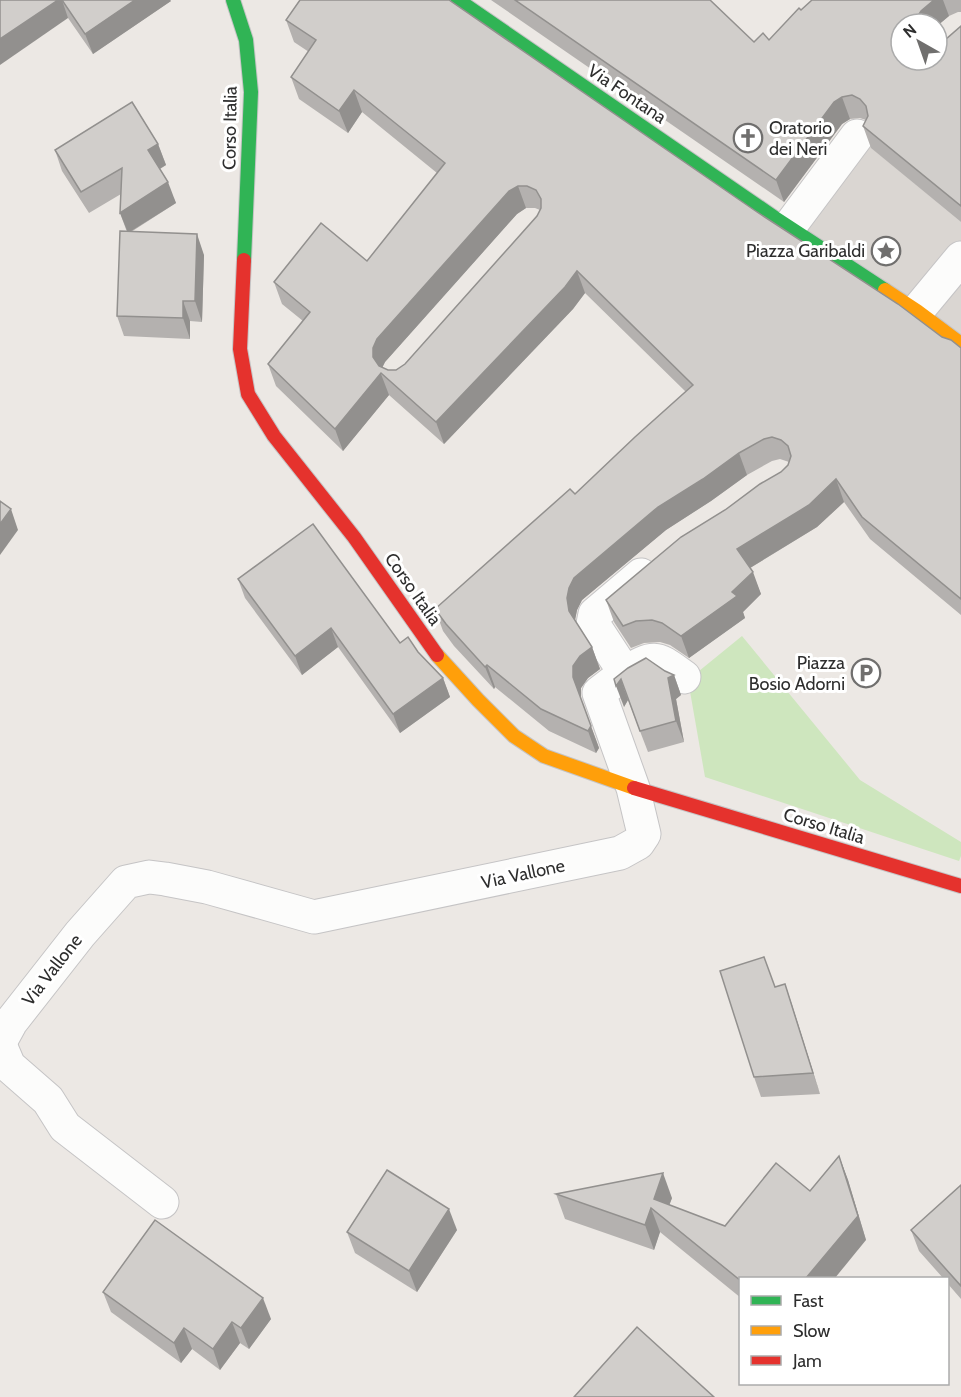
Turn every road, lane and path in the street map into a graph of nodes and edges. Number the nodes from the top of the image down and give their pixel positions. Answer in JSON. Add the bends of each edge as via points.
{"nodes":[{"id":1,"x":233,"y":0,"type":"edge"},
{"id":2,"x":458,"y":0,"type":"edge"},
{"id":3,"x":857,"y":136,"type":"dead end"},
{"id":4,"x":782,"y":222,"type":"junction"},
{"id":5,"x":961,"y":258,"type":"edge"},
{"id":6,"x":917,"y":311,"type":"junction"},
{"id":7,"x":961,"y":344,"type":"edge"},
{"id":8,"x":662,"y":557,"type":"edge"},
{"id":9,"x":625,"y":673,"type":"junction"},
{"id":10,"x":684,"y":677,"type":"dead end"},
{"id":11,"x":633,"y":788,"type":"junction"},
{"id":12,"x":961,"y":886,"type":"edge"},
{"id":13,"x":0,"y":1043,"type":"edge"},
{"id":14,"x":162,"y":1202,"type":"dead end"}],
"edges":[{"from":1,"to":11,"type":"main road","name":"Corso Italia","via":[[246,40],[251,92],[240,349],[248,394],[274,436],[354,537],[440,658],[478,700],[514,736],[544,756]]},
{"from":2,"to":4,"type":"main road","name":"Via Fontana","via":[[624,123]]},
{"from":3,"to":4,"type":"street"},
{"from":4,"to":6,"type":"main road","name":"Via Fontana"},
{"from":5,"to":6,"type":"street"},
{"from":6,"to":7,"type":"main road","name":"Via Fontana"},
{"from":8,"to":9,"type":"street","via":[[594,614],[593,624]]},
{"from":9,"to":10,"type":"street","via":[[652,659]]},
{"from":9,"to":11,"type":"street","name":"Via Vallone","via":[[599,693]]},
{"from":11,"to":12,"type":"main road","name":"Corso Italia"},
{"from":11,"to":13,"type":"street","name":"Via Vallone","via":[[644,834],[638,843],[620,854],[314,917],[165,879],[149,877],[126,882],[11,1022]]},
{"from":13,"to":14,"type":"street","name":"Via Vallone","via":[[9,1066],[48,1100],[65,1127]]}]}
